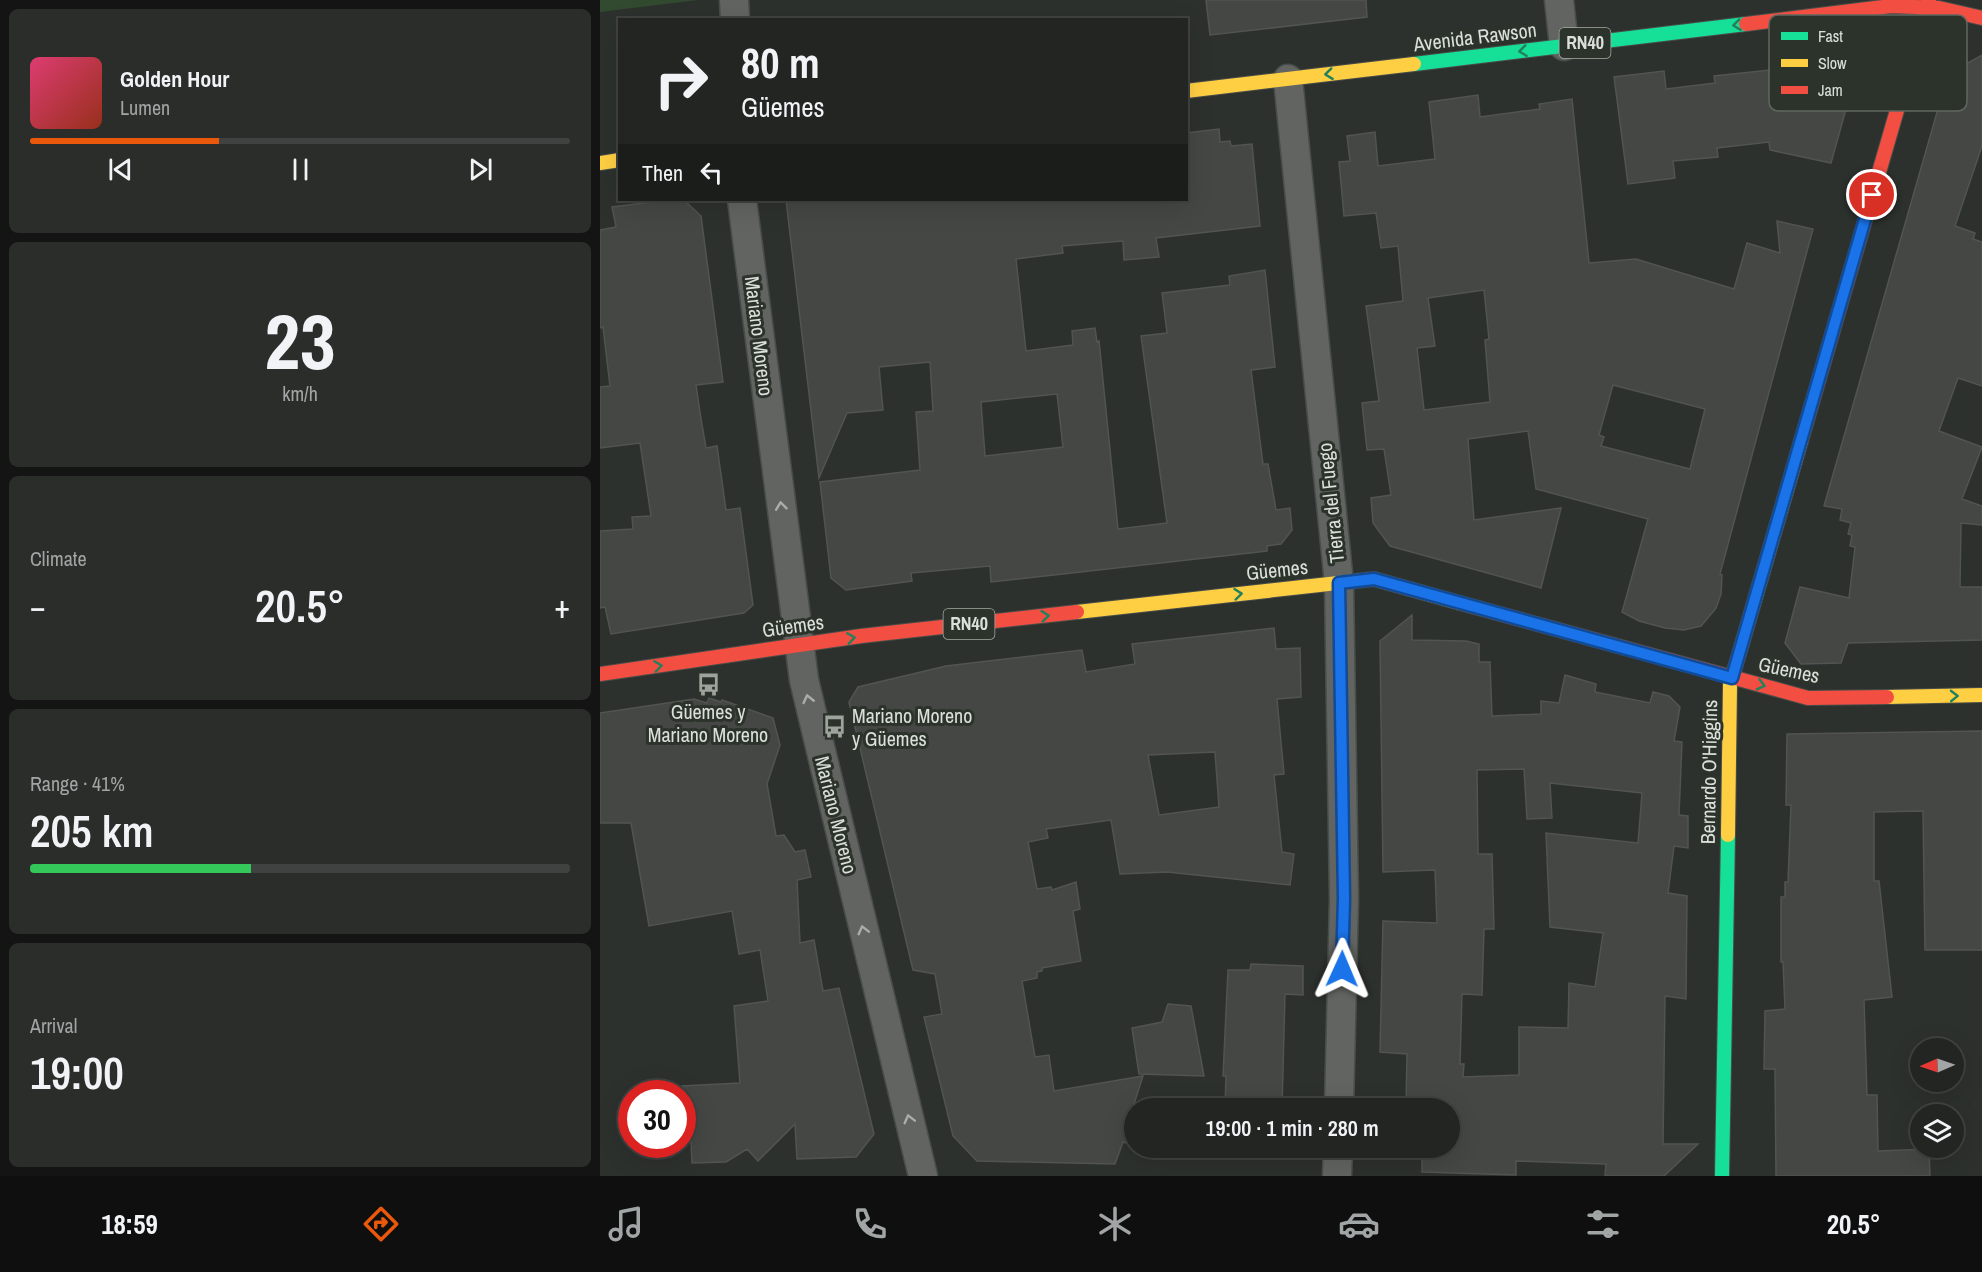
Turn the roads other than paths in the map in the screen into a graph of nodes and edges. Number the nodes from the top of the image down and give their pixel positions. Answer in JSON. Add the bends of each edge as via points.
{"nodes":[{"id":1,"x":734,"y":0,"type":"edge"},
{"id":2,"x":1558,"y":0,"type":"edge"},
{"id":3,"x":1928,"y":3,"type":"edge"},
{"id":4,"x":1818,"y":15,"type":"edge"},
{"id":5,"x":735,"y":18,"type":"edge"},
{"id":6,"x":1982,"y":18,"type":"edge"},
{"id":7,"x":1769,"y":21,"type":"edge"},
{"id":8,"x":1564,"y":46,"type":"junction"},
{"id":9,"x":1288,"y":79,"type":"junction"},
{"id":10,"x":1188,"y":91,"type":"edge"},
{"id":11,"x":1897,"y":111,"type":"edge"},
{"id":12,"x":618,"y":160,"type":"edge"},
{"id":13,"x":600,"y":163,"type":"edge"},
{"id":14,"x":742,"y":201,"type":"edge"},
{"id":15,"x":1339,"y":583,"type":"junction"},
{"id":16,"x":799,"y":645,"type":"junction"},
{"id":17,"x":600,"y":674,"type":"edge"},
{"id":18,"x":1732,"y":678,"type":"junction"},
{"id":19,"x":1982,"y":695,"type":"edge"},
{"id":20,"x":1339,"y":1098,"type":"edge"},
{"id":21,"x":1338,"y":1158,"type":"edge"},
{"id":22,"x":923,"y":1176,"type":"edge"},
{"id":23,"x":1337,"y":1176,"type":"edge"},
{"id":24,"x":1722,"y":1176,"type":"edge"}],
"edges":[{"from":1,"to":5,"type":"street"},
{"from":2,"to":8,"type":"street"},
{"from":3,"to":4,"type":"main road","name":"Avenida Rawson","number":"RN40","one_way":true},
{"from":3,"to":6,"type":"main road","name":"Avenida Rawson","number":"RN40"},
{"from":7,"to":8,"type":"main road","name":"Avenida Rawson","number":"RN40","one_way":true},
{"from":8,"to":9,"type":"main road","name":"Avenida Rawson","number":"RN40","one_way":true},
{"from":9,"to":10,"type":"main road","name":"Avenida Rawson","number":"RN40"},
{"from":9,"to":15,"type":"street","name":"Tierra del Fuego"},
{"from":11,"to":18,"type":"main road","name":"Bernardo O'Higgins"},
{"from":12,"to":13,"type":"main road"},
{"from":16,"to":14,"type":"street","name":"Mariano Moreno","one_way":true},
{"from":16,"to":15,"type":"main road","name":"Güemes","number":"RN40","one_way":true},
{"from":15,"to":18,"type":"main road","name":"Güemes","number":"RN40","via":[[1374,579]]},
{"from":15,"to":20,"type":"street","name":"Tierra del Fuego","via":[[1344,899]]},
{"from":17,"to":16,"type":"main road","name":"Güemes","number":"RN40","one_way":true},
{"from":22,"to":16,"type":"street","name":"Mariano Moreno","one_way":true,"via":[[810,709]]},
{"from":18,"to":19,"type":"main road","name":"Güemes","number":"RN40","one_way":true,"via":[[1808,698]]},
{"from":18,"to":24,"type":"main road","name":"Bernardo O'Higgins"},
{"from":21,"to":23,"type":"street"}]}
